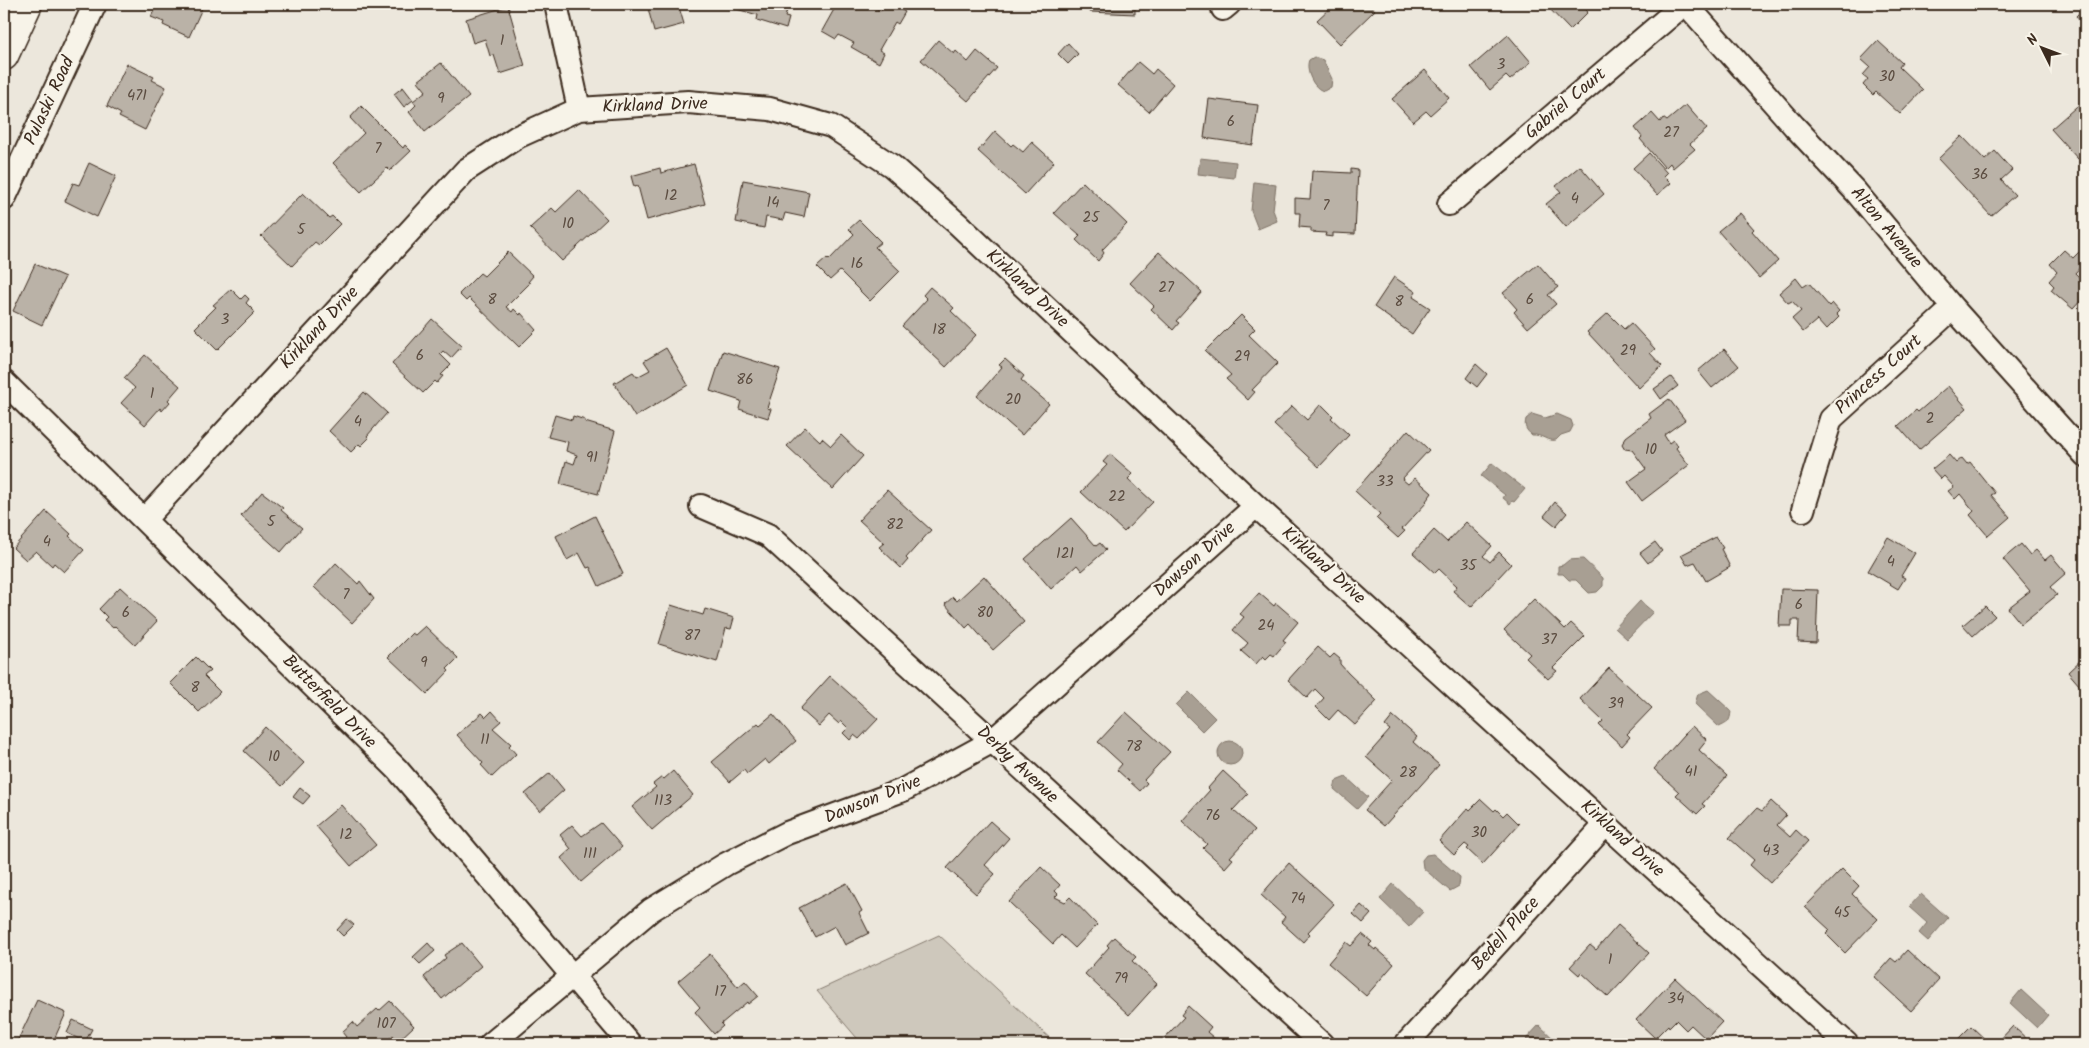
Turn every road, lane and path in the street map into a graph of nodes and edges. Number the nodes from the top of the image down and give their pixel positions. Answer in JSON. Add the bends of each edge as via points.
{"nodes":[{"id":1,"x":28,"y":4,"type":"edge"},
{"id":2,"x":95,"y":4,"type":"edge"},
{"id":3,"x":556,"y":4,"type":"edge"},
{"id":4,"x":1685,"y":4,"type":"edge"},
{"id":5,"x":4,"y":56,"type":"edge"},
{"id":6,"x":579,"y":109,"type":"junction"},
{"id":7,"x":4,"y":199,"type":"edge"},
{"id":8,"x":1449,"y":204,"type":"dead end"},
{"id":9,"x":1953,"y":308,"type":"junction"},
{"id":10,"x":4,"y":382,"type":"edge"},
{"id":11,"x":2085,"y":455,"type":"edge"},
{"id":12,"x":701,"y":506,"type":"dead end"},
{"id":13,"x":1256,"y":506,"type":"junction"},
{"id":14,"x":1803,"y":510,"type":"dead end"},
{"id":15,"x":145,"y":519,"type":"junction"},
{"id":16,"x":991,"y":742,"type":"junction"},
{"id":17,"x":1606,"y":824,"type":"junction"},
{"id":18,"x":571,"y":977,"type":"junction"},
{"id":19,"x":492,"y":1044,"type":"edge"},
{"id":20,"x":630,"y":1044,"type":"edge"},
{"id":21,"x":1322,"y":1044,"type":"edge"},
{"id":22,"x":1406,"y":1044,"type":"edge"},
{"id":23,"x":1846,"y":1044,"type":"edge"}],
"edges":[{"from":1,"to":5,"type":"main road"},
{"from":2,"to":7,"type":"street","name":"Pulaski Road"},
{"from":3,"to":6,"type":"street"},
{"from":4,"to":8,"type":"street","name":"Gabriel Court"},
{"from":4,"to":9,"type":"street","name":"Alton Avenue","via":[[1856,192]]},
{"from":6,"to":13,"type":"street","name":"Kirkland Drive","via":[[688,102],[770,109],[831,126],[892,166],[959,225]]},
{"from":6,"to":15,"type":"street","name":"Kirkland Drive","via":[[517,137],[466,170]]},
{"from":9,"to":11,"type":"street","name":"Alton Avenue"},
{"from":9,"to":14,"type":"street","name":"Princess Court","via":[[1831,418]]},
{"from":10,"to":15,"type":"street","name":"Butterfield Drive"},
{"from":12,"to":16,"type":"street","name":"Derby Avenue","via":[[768,535]]},
{"from":13,"to":16,"type":"street","name":"Dawson Drive"},
{"from":13,"to":17,"type":"street","name":"Kirkland Drive"},
{"from":15,"to":18,"type":"street","name":"Butterfield Drive","via":[[397,769]]},
{"from":16,"to":18,"type":"street","name":"Dawson Drive","via":[[904,790],[787,833],[726,864],[651,910]]},
{"from":16,"to":21,"type":"street","name":"Derby Avenue"},
{"from":17,"to":22,"type":"street","name":"Bedell Place"},
{"from":17,"to":23,"type":"street","name":"Kirkland Drive"},
{"from":18,"to":19,"type":"street","name":"Dawson Drive"},
{"from":18,"to":20,"type":"street","name":"Butterfield Drive"}]}
